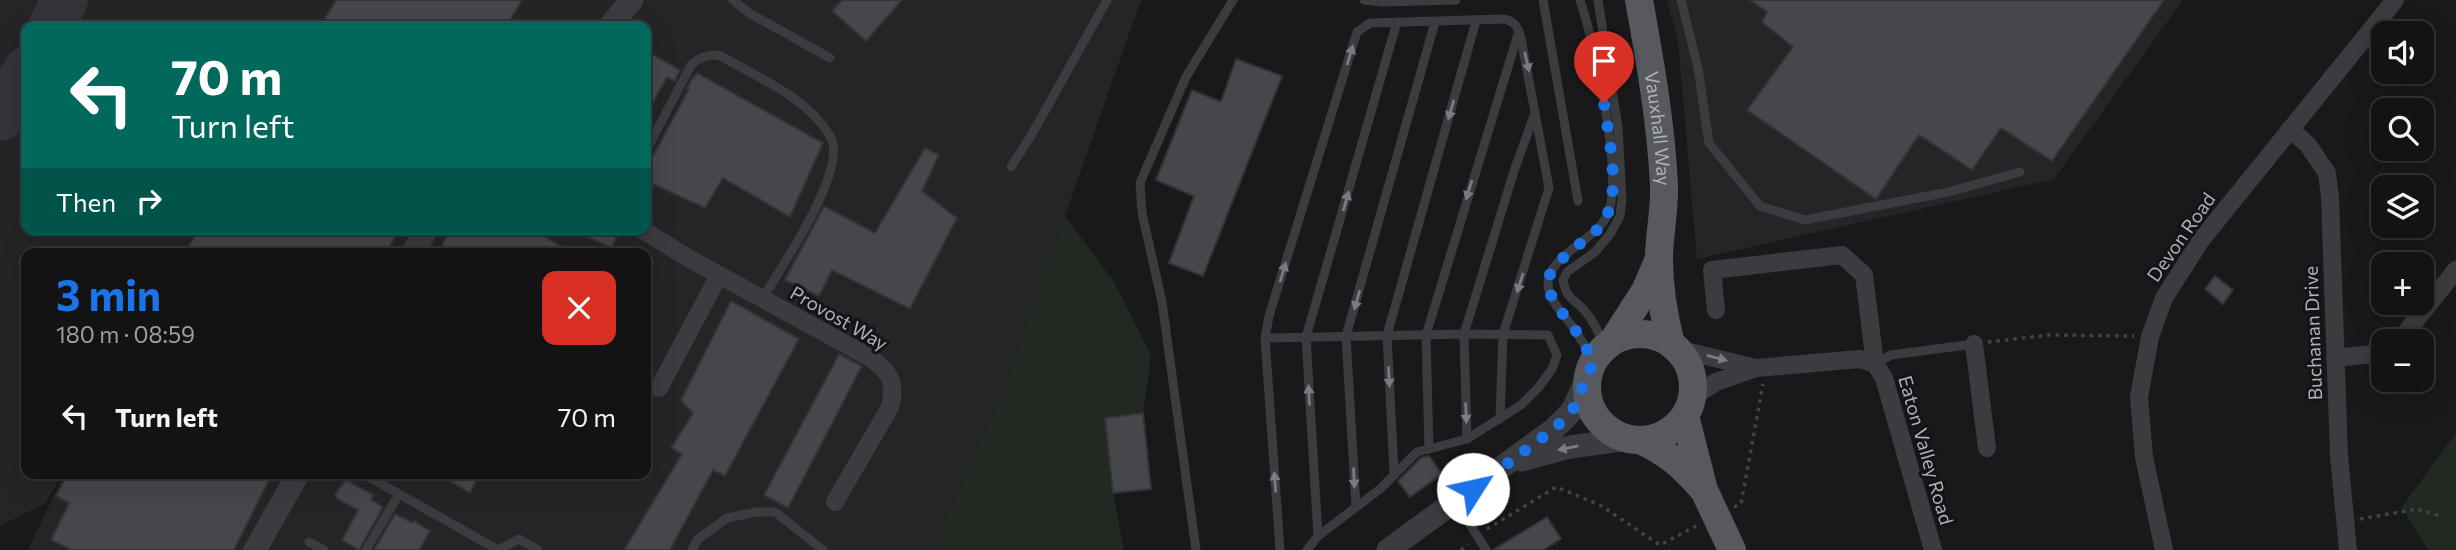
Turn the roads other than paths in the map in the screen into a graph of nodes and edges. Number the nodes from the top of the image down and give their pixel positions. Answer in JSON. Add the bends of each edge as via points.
{"nodes":[{"id":1,"x":632,"y":0,"type":"edge"},
{"id":2,"x":733,"y":0,"type":"edge"},
{"id":3,"x":1107,"y":0,"type":"edge"},
{"id":4,"x":1233,"y":0,"type":"edge"},
{"id":5,"x":1364,"y":0,"type":"edge"},
{"id":6,"x":1456,"y":0,"type":"edge"},
{"id":7,"x":1543,"y":0,"type":"edge"},
{"id":8,"x":1580,"y":0,"type":"edge"},
{"id":9,"x":1598,"y":0,"type":"edge"},
{"id":10,"x":1639,"y":0,"type":"edge"},
{"id":11,"x":1681,"y":0,"type":"edge"},
{"id":12,"x":2395,"y":0,"type":"edge"},
{"id":13,"x":1476,"y":20,"type":"junction"},
{"id":14,"x":614,"y":21,"type":"edge"},
{"id":15,"x":1397,"y":22,"type":"junction"},
{"id":16,"x":1435,"y":22,"type":"junction"},
{"id":17,"x":1519,"y":31,"type":"junction"},
{"id":18,"x":830,"y":58,"type":"dead end"},
{"id":19,"x":1536,"y":111,"type":"junction"},
{"id":20,"x":2290,"y":129,"type":"junction"},
{"id":21,"x":651,"y":141,"type":"edge"},
{"id":22,"x":1011,"y":167,"type":"dead end"},
{"id":23,"x":2020,"y":172,"type":"dead end"},
{"id":24,"x":1578,"y":201,"type":"dead end"},
{"id":25,"x":651,"y":235,"type":"edge"},
{"id":26,"x":1659,"y":258,"type":"junction"},
{"id":27,"x":2456,"y":270,"type":"edge"},
{"id":28,"x":719,"y":275,"type":"junction"},
{"id":29,"x":762,"y":299,"type":"junction"},
{"id":30,"x":1716,"y":310,"type":"dead end"},
{"id":31,"x":2409,"y":329,"type":"edge"},
{"id":32,"x":1464,"y":334,"type":"junction"},
{"id":33,"x":1503,"y":334,"type":"junction"},
{"id":34,"x":1387,"y":335,"type":"junction"},
{"id":35,"x":1426,"y":335,"type":"junction"},
{"id":36,"x":1346,"y":336,"type":"junction"},
{"id":37,"x":1306,"y":337,"type":"junction"},
{"id":38,"x":1265,"y":338,"type":"junction"},
{"id":39,"x":1974,"y":344,"type":"joint"},
{"id":40,"x":1674,"y":346,"type":"junction"},
{"id":41,"x":2371,"y":354,"type":"edge"},
{"id":42,"x":1599,"y":357,"type":"junction"},
{"id":43,"x":2335,"y":358,"type":"junction"},
{"id":44,"x":1875,"y":364,"type":"junction"},
{"id":45,"x":1756,"y":368,"type":"junction"},
{"id":46,"x":659,"y":388,"type":"dead end"},
{"id":47,"x":1689,"y":407,"type":"junction"},
{"id":48,"x":1500,"y":419,"type":"junction"},
{"id":49,"x":1467,"y":439,"type":"junction"},
{"id":50,"x":1634,"y":440,"type":"junction"},
{"id":51,"x":1987,"y":448,"type":"dead end"},
{"id":52,"x":1429,"y":449,"type":"junction"},
{"id":53,"x":1508,"y":464,"type":"junction"},
{"id":54,"x":1394,"y":473,"type":"junction"},
{"id":55,"x":295,"y":479,"type":"edge"},
{"id":56,"x":373,"y":479,"type":"edge"},
{"id":57,"x":1704,"y":490,"type":"junction"},
{"id":58,"x":399,"y":494,"type":"junction"},
{"id":59,"x":835,"y":502,"type":"dead end"},
{"id":60,"x":1456,"y":502,"type":"junction"},
{"id":61,"x":1356,"y":507,"type":"junction"},
{"id":62,"x":1318,"y":536,"type":"junction"},
{"id":63,"x":309,"y":542,"type":"dead end"},
{"id":64,"x":255,"y":550,"type":"edge"},
{"id":65,"x":324,"y":550,"type":"edge"},
{"id":66,"x":366,"y":550,"type":"edge"},
{"id":67,"x":538,"y":550,"type":"edge"},
{"id":68,"x":692,"y":550,"type":"edge"},
{"id":69,"x":823,"y":550,"type":"edge"},
{"id":70,"x":1196,"y":550,"type":"edge"},
{"id":71,"x":1280,"y":550,"type":"edge"},
{"id":72,"x":1307,"y":550,"type":"edge"},
{"id":73,"x":1388,"y":550,"type":"edge"},
{"id":74,"x":1486,"y":550,"type":"edge"},
{"id":75,"x":1732,"y":550,"type":"edge"},
{"id":76,"x":1933,"y":550,"type":"edge"},
{"id":77,"x":2164,"y":550,"type":"edge"},
{"id":78,"x":2348,"y":550,"type":"edge"}],
"edges":[{"from":1,"to":14,"type":"street"},
{"from":2,"to":18,"type":"lane"},
{"from":3,"to":22,"type":"lane"},
{"from":4,"to":70,"type":"lane","via":[[1186,77],[1140,183],[1162,302]]},
{"from":5,"to":6,"type":"lane"},
{"from":7,"to":24,"type":"lane"},
{"from":8,"to":42,"type":"lane","via":[[1601,82],[1611,205],[1597,231],[1556,264],[1548,285],[1561,313]]},
{"from":9,"to":42,"type":"lane","via":[[1618,128],[1620,216],[1595,252],[1563,280],[1570,299],[1595,326]]},
{"from":10,"to":26,"type":"main road","name":"Vauxhall Way","via":[[1664,186]]},
{"from":11,"to":23,"type":"lane","via":[[1698,68],[1709,143],[1760,206],[1805,220],[1948,192]]},
{"from":12,"to":20,"type":"street","name":"Devon Road"},
{"from":13,"to":16,"type":"lane"},
{"from":13,"to":17,"type":"lane","via":[[1512,20]]},
{"from":13,"to":34,"type":"lane","one_way":true},
{"from":15,"to":16,"type":"lane"},
{"from":37,"to":15,"type":"lane","one_way":true},
{"from":38,"to":15,"type":"lane","one_way":true,"via":[[1357,32],[1370,23]]},
{"from":16,"to":36,"type":"lane","one_way":true},
{"from":17,"to":19,"type":"lane","one_way":true},
{"from":17,"to":35,"type":"lane","one_way":true},
{"from":19,"to":32,"type":"lane"},
{"from":19,"to":33,"type":"lane","one_way":true,"via":[[1549,188]]},
{"from":20,"to":43,"type":"street","name":"Buchanan Drive","via":[[2328,173]]},
{"from":20,"to":77,"type":"street","name":"Devon Road","via":[[2201,240],[2164,298],[2150,337],[2139,397],[2144,457]]},
{"from":21,"to":29,"type":"lane","via":[[691,65],[709,55],[719,55],[795,99],[831,136],[834,157],[820,199]]},
{"from":25,"to":28,"type":"street","name":"Provost Way"},
{"from":26,"to":40,"type":"main road","name":"Vauxhall Way"},
{"from":26,"to":42,"type":"main road","name":"Vauxhall Way","via":[[1645,290]]},
{"from":27,"to":31,"type":"street"},
{"from":28,"to":29,"type":"street","name":"Provost Way"},
{"from":28,"to":46,"type":"street"},
{"from":29,"to":59,"type":"street","name":"Provost Way","via":[[869,356],[885,368],[892,382],[890,407]]},
{"from":30,"to":44,"type":"street","name":"Eaton Valley Road","via":[[1712,270],[1842,255],[1864,275]]},
{"from":32,"to":33,"type":"lane"},
{"from":32,"to":35,"type":"lane"},
{"from":32,"to":49,"type":"lane","one_way":true},
{"from":33,"to":48,"type":"lane"},
{"from":33,"to":48,"type":"lane","via":[[1548,335],[1557,355],[1538,388]]},
{"from":34,"to":35,"type":"lane"},
{"from":34,"to":36,"type":"lane"},
{"from":34,"to":54,"type":"lane","one_way":true},
{"from":35,"to":52,"type":"lane"},
{"from":36,"to":37,"type":"lane"},
{"from":36,"to":61,"type":"lane","one_way":true},
{"from":37,"to":38,"type":"lane"},
{"from":62,"to":37,"type":"lane","one_way":true},
{"from":71,"to":38,"type":"lane","one_way":true},
{"from":39,"to":44,"type":"lane","via":[[1891,355]]},
{"from":39,"to":51,"type":"street"},
{"from":40,"to":42,"type":"main road","via":[[1643,334],[1625,336]]},
{"from":40,"to":45,"type":"street","one_way":true},
{"from":40,"to":47,"type":"main road","via":[[1686,359],[1693,382]]},
{"from":41,"to":43,"type":"street"},
{"from":42,"to":50,"type":"main road","via":[[1587,394],[1592,411],[1604,426]]},
{"from":42,"to":53,"type":"street","via":[[1572,411]]},
{"from":43,"to":78,"type":"street","name":"Buchanan Drive"},
{"from":44,"to":45,"type":"street","via":[[1860,359]]},
{"from":44,"to":76,"type":"street","name":"Eaton Valley Road","via":[[1884,378]]},
{"from":45,"to":47,"type":"street","via":[[1716,382]]},
{"from":47,"to":50,"type":"main road","via":[[1670,431]]},
{"from":47,"to":57,"type":"main road"},
{"from":48,"to":49,"type":"lane"},
{"from":49,"to":52,"type":"lane"},
{"from":50,"to":53,"type":"street","one_way":true,"via":[[1570,447]]},
{"from":50,"to":57,"type":"main road","via":[[1676,460]]},
{"from":52,"to":54,"type":"lane","via":[[1417,452]]},
{"from":53,"to":60,"type":"street"},
{"from":54,"to":61,"type":"lane"},
{"from":55,"to":64,"type":"street"},
{"from":56,"to":58,"type":"lane"},
{"from":57,"to":75,"type":"main road"},
{"from":58,"to":66,"type":"lane"},
{"from":58,"to":67,"type":"lane","via":[[498,550],[519,539]]},
{"from":60,"to":73,"type":"street"},
{"from":60,"to":74,"type":"lane"},
{"from":61,"to":62,"type":"lane"},
{"from":62,"to":72,"type":"lane"},
{"from":63,"to":65,"type":"lane"},
{"from":68,"to":69,"type":"lane","via":[[698,538],[727,518],[756,512],[775,512]]}]}
